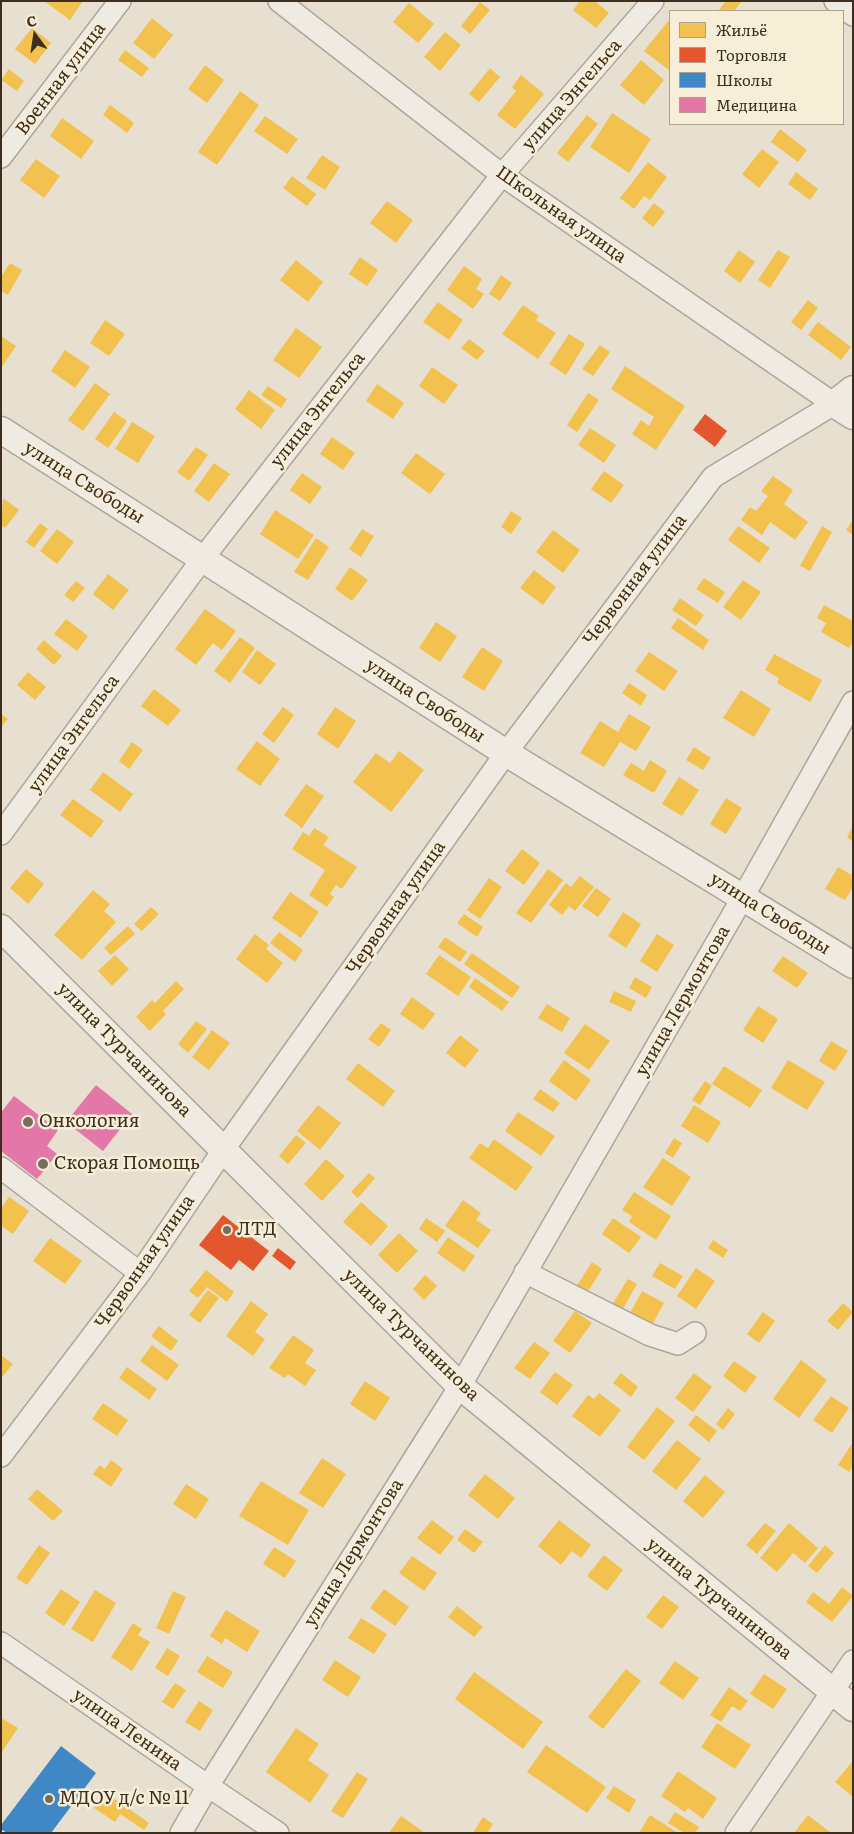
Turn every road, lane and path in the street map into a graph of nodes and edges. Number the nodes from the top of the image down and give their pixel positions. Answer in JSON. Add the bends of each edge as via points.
{"nodes":[{"id":1,"x":120,"y":1,"type":"edge"},
{"id":2,"x":279,"y":1,"type":"edge"},
{"id":3,"x":653,"y":1,"type":"edge"},
{"id":4,"x":835,"y":1,"type":"edge"},
{"id":5,"x":853,"y":15,"type":"edge"},
{"id":6,"x":1,"y":157,"type":"edge"},
{"id":7,"x":502,"y":175,"type":"junction"},
{"id":8,"x":847,"y":403,"type":"edge"},
{"id":9,"x":1,"y":430,"type":"edge"},
{"id":10,"x":203,"y":558,"type":"junction"},
{"id":11,"x":853,"y":702,"type":"edge"},
{"id":12,"x":506,"y":753,"type":"junction"},
{"id":13,"x":1,"y":834,"type":"edge"},
{"id":14,"x":743,"y":897,"type":"junction"},
{"id":15,"x":1,"y":928,"type":"edge"},
{"id":16,"x":853,"y":965,"type":"edge"},
{"id":17,"x":224,"y":1149,"type":"junction"},
{"id":18,"x":1,"y":1168,"type":"edge"},
{"id":19,"x":525,"y":1272,"type":"junction"},
{"id":20,"x":140,"y":1273,"type":"junction"},
{"id":21,"x":695,"y":1333,"type":"dead end"},
{"id":22,"x":460,"y":1386,"type":"junction"},
{"id":23,"x":1,"y":1456,"type":"edge"},
{"id":24,"x":1,"y":1643,"type":"edge"},
{"id":25,"x":853,"y":1662,"type":"edge"},
{"id":26,"x":832,"y":1692,"type":"junction"},
{"id":27,"x":853,"y":1708,"type":"edge"},
{"id":28,"x":208,"y":1786,"type":"junction"},
{"id":29,"x":182,"y":1833,"type":"edge"},
{"id":30,"x":278,"y":1833,"type":"edge"},
{"id":31,"x":736,"y":1833,"type":"edge"}],
"edges":[{"from":1,"to":6,"type":"street","name":"Военная улица"},
{"from":2,"to":7,"type":"street","name":"Школьная улица"},
{"from":3,"to":7,"type":"street","name":"улица Энгельса"},
{"from":4,"to":5,"type":"street"},
{"from":7,"to":8,"type":"street","name":"Школьная улица"},
{"from":7,"to":10,"type":"street","name":"улица Энгельса"},
{"from":8,"to":12,"type":"street","name":"Червонная улица","via":[[713,477]]},
{"from":9,"to":10,"type":"street","name":"улица Свободы"},
{"from":10,"to":12,"type":"street","name":"улица Свободы"},
{"from":10,"to":13,"type":"street","name":"улица Энгельса"},
{"from":11,"to":14,"type":"street","name":"улица Лермонтова"},
{"from":12,"to":14,"type":"street","name":"улица Свободы"},
{"from":12,"to":17,"type":"street","name":"Червонная улица"},
{"from":14,"to":16,"type":"street","name":"улица Свободы"},
{"from":14,"to":19,"type":"street","name":"улица Лермонтова"},
{"from":15,"to":17,"type":"street","name":"улица Турчанинова"},
{"from":17,"to":20,"type":"street","name":"Червонная улица"},
{"from":17,"to":22,"type":"street","name":"улица Турчанинова"},
{"from":18,"to":20,"type":"street"},
{"from":19,"to":21,"type":"street","via":[[650,1335],[678,1344]]},
{"from":19,"to":22,"type":"street","name":"улица Лермонтова"},
{"from":20,"to":23,"type":"street","name":"Червонная улица"},
{"from":22,"to":26,"type":"street","name":"улица Турчанинова"},
{"from":22,"to":28,"type":"street","name":"улица Лермонтова"},
{"from":24,"to":28,"type":"street","name":"улица Ленина"},
{"from":25,"to":26,"type":"street"},
{"from":26,"to":27,"type":"street","name":"улица Турчанинова"},
{"from":26,"to":31,"type":"street"},
{"from":28,"to":29,"type":"street","name":"улица Лермонтова"},
{"from":28,"to":30,"type":"street","name":"улица Ленина"}]}
